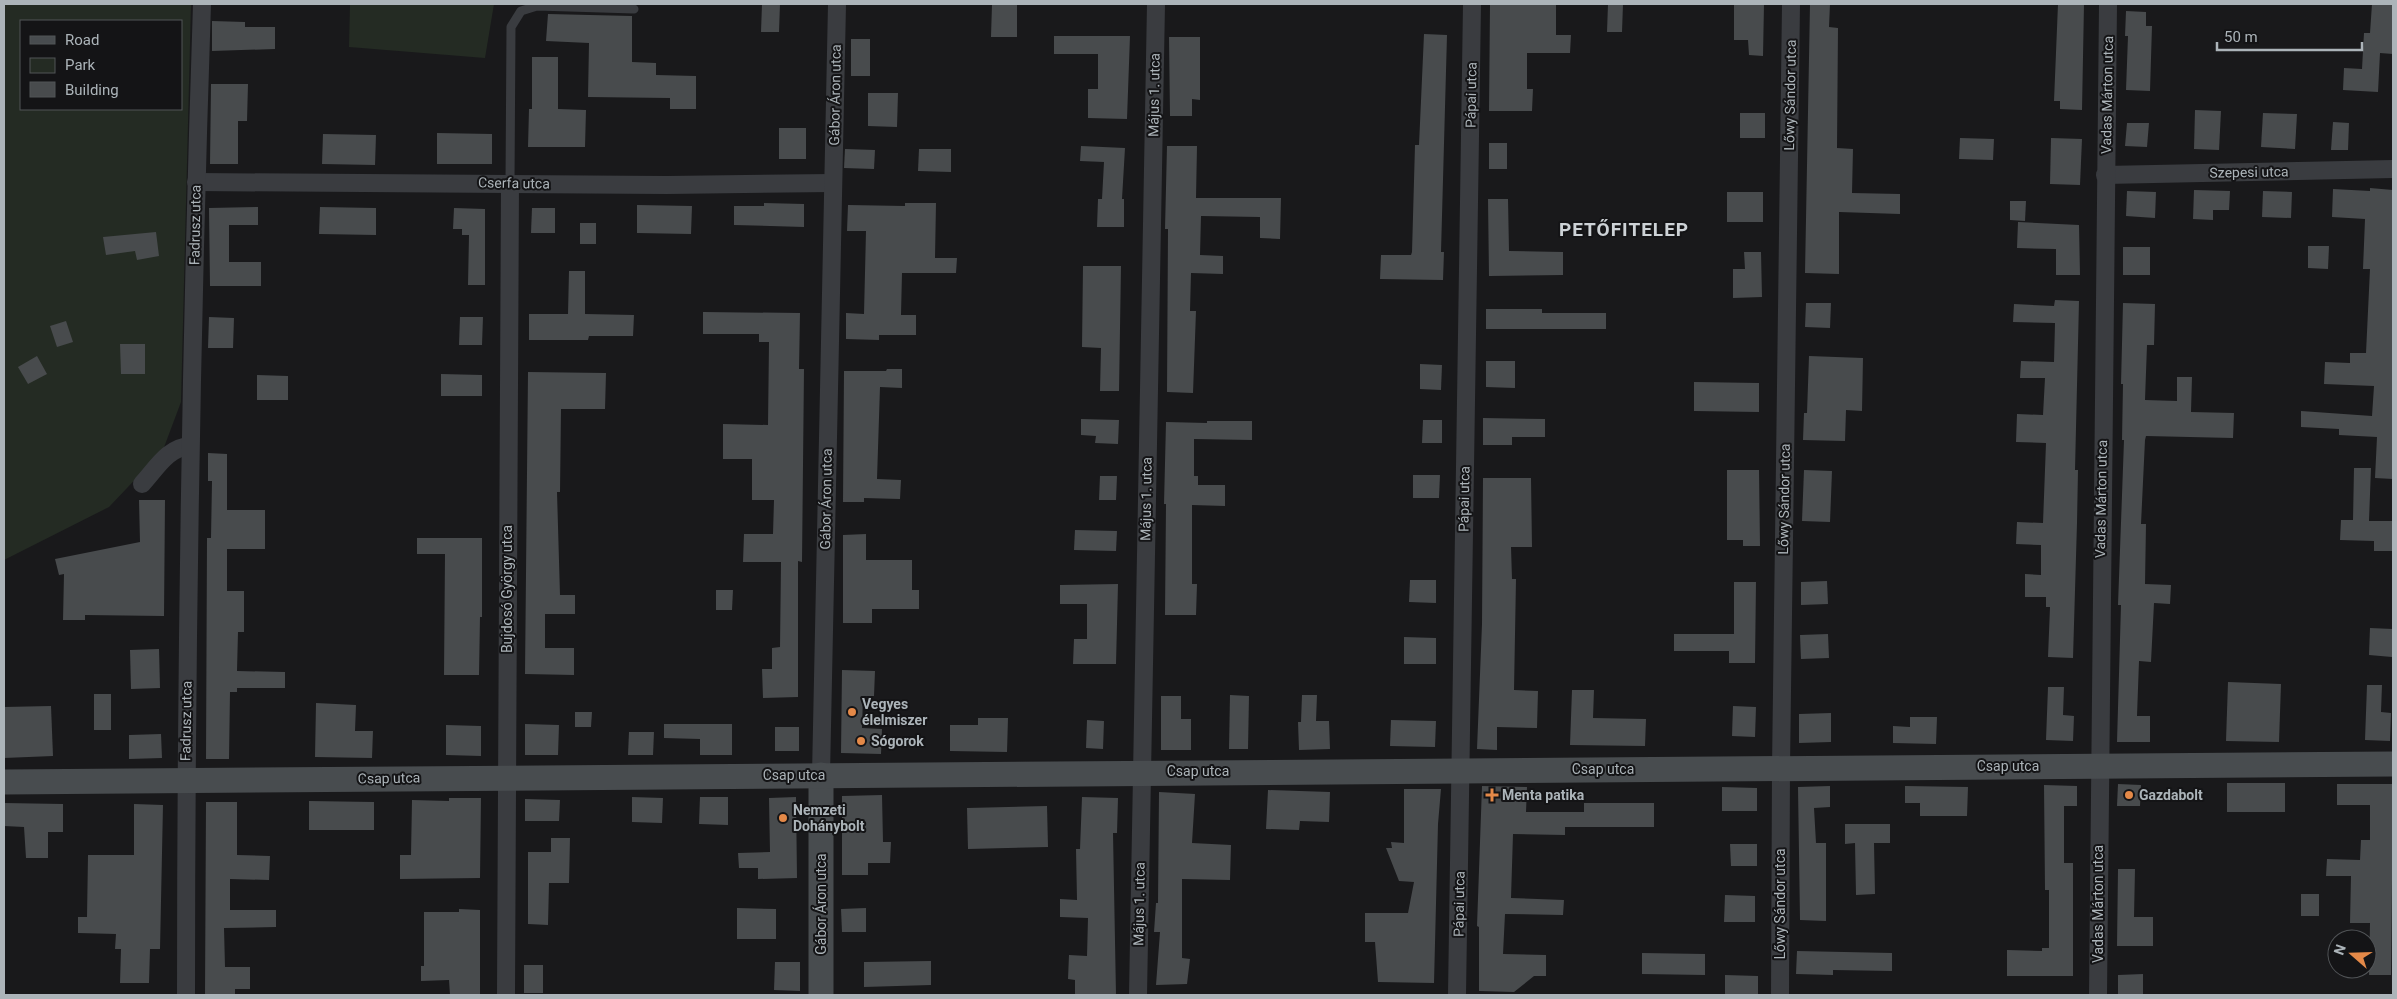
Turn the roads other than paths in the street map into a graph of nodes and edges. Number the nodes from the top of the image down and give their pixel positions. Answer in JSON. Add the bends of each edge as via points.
{"nodes":[{"id":1,"x":202,"y":4,"type":"edge"},
{"id":2,"x":837,"y":4,"type":"edge"},
{"id":3,"x":1156,"y":4,"type":"edge"},
{"id":4,"x":1472,"y":4,"type":"edge"},
{"id":5,"x":1791,"y":4,"type":"edge"},
{"id":6,"x":2108,"y":4,"type":"edge"},
{"id":7,"x":634,"y":9,"type":"dead end"},
{"id":8,"x":2393,"y":169,"type":"edge"},
{"id":9,"x":2105,"y":175,"type":"junction"},
{"id":10,"x":196,"y":182,"type":"junction"},
{"id":11,"x":510,"y":183,"type":"junction"},
{"id":12,"x":832,"y":183,"type":"junction"},
{"id":13,"x":190,"y":446,"type":"junction"},
{"id":14,"x":142,"y":484,"type":"dead end"},
{"id":15,"x":2393,"y":764,"type":"edge"},
{"id":16,"x":2098,"y":766,"type":"junction"},
{"id":17,"x":1780,"y":768,"type":"junction"},
{"id":18,"x":1461,"y":770,"type":"junction"},
{"id":19,"x":1141,"y":772,"type":"junction"},
{"id":20,"x":821,"y":775,"type":"junction"},
{"id":21,"x":506,"y":777,"type":"junction"},
{"id":22,"x":186,"y":780,"type":"junction"},
{"id":23,"x":4,"y":782,"type":"edge"},
{"id":24,"x":186,"y":995,"type":"edge"},
{"id":25,"x":506,"y":995,"type":"edge"},
{"id":26,"x":821,"y":995,"type":"edge"},
{"id":27,"x":1138,"y":995,"type":"edge"},
{"id":28,"x":1457,"y":995,"type":"edge"},
{"id":29,"x":1780,"y":995,"type":"edge"},
{"id":30,"x":2098,"y":995,"type":"edge"}],
"edges":[{"from":1,"to":10,"type":"street","name":"Fadrusz utca"},
{"from":2,"to":12,"type":"street","name":"Gábor Áron utca"},
{"from":3,"to":19,"type":"street","name":"Május 1. utca"},
{"from":4,"to":18,"type":"street","name":"Pápai utca"},
{"from":5,"to":17,"type":"street","name":"Lőwy Sándor utca"},
{"from":6,"to":9,"type":"street","name":"Vadas Márton utca"},
{"from":7,"to":11,"type":"lane","via":[[537,6],[521,11],[511,27]]},
{"from":8,"to":9,"type":"street","name":"Szepesi utca"},
{"from":9,"to":16,"type":"street","name":"Vadas Márton utca"},
{"from":10,"to":11,"type":"street","name":"Cserfa utca"},
{"from":10,"to":13,"type":"street","name":"Fadrusz utca"},
{"from":11,"to":12,"type":"street","name":"Cserfa utca"},
{"from":11,"to":21,"type":"street","name":"Bujdosó György utca"},
{"from":12,"to":20,"type":"street","name":"Gábor Áron utca"},
{"from":13,"to":14,"type":"street","via":[[171,452]]},
{"from":13,"to":22,"type":"street","name":"Fadrusz utca"},
{"from":15,"to":16,"type":"street","name":"Csap utca"},
{"from":16,"to":17,"type":"street","name":"Csap utca"},
{"from":16,"to":30,"type":"street","name":"Vadas Márton utca"},
{"from":17,"to":18,"type":"street","name":"Csap utca"},
{"from":17,"to":29,"type":"street","name":"Lőwy Sándor utca"},
{"from":18,"to":19,"type":"street","name":"Csap utca"},
{"from":18,"to":28,"type":"street","name":"Pápai utca"},
{"from":19,"to":20,"type":"street","name":"Csap utca"},
{"from":19,"to":27,"type":"street","name":"Május 1. utca"},
{"from":20,"to":21,"type":"street","name":"Csap utca"},
{"from":20,"to":26,"type":"street","name":"Gábor Áron utca"},
{"from":21,"to":22,"type":"street","name":"Csap utca"},
{"from":21,"to":25,"type":"street","name":"Bujdosó György utca"},
{"from":22,"to":23,"type":"street","name":"Csap utca"},
{"from":22,"to":24,"type":"street","name":"Fadrusz utca"}]}
